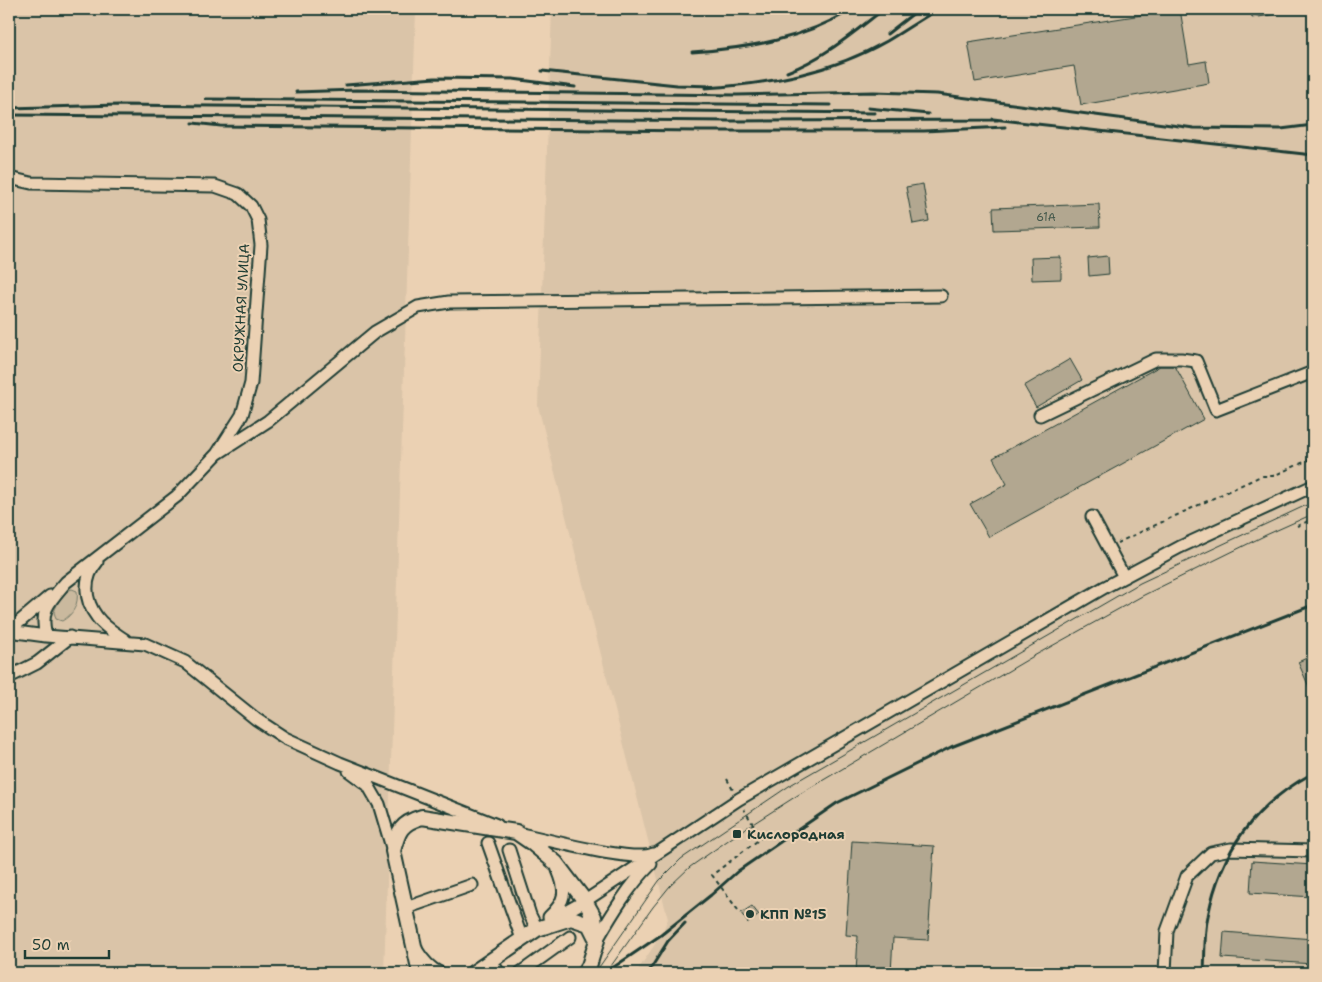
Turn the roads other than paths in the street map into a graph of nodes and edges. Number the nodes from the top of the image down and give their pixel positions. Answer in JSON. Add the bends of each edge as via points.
{"nodes":[{"id":1,"x":9,"y":178,"type":"edge"},
{"id":2,"x":940,"y":296,"type":"dead end"},
{"id":3,"x":1313,"y":372,"type":"edge"},
{"id":4,"x":1040,"y":415,"type":"dead end"},
{"id":5,"x":217,"y":454,"type":"junction"},
{"id":6,"x":1313,"y":486,"type":"edge"},
{"id":7,"x":1092,"y":517,"type":"dead end"},
{"id":8,"x":112,"y":546,"type":"junction"},
{"id":9,"x":1124,"y":577,"type":"junction"},
{"id":10,"x":66,"y":582,"type":"junction"},
{"id":11,"x":9,"y":629,"type":"edge"},
{"id":12,"x":46,"y":636,"type":"junction"},
{"id":13,"x":70,"y":637,"type":"junction"},
{"id":14,"x":126,"y":641,"type":"junction"},
{"id":15,"x":9,"y":677,"type":"edge"},
{"id":16,"x":340,"y":763,"type":"junction"},
{"id":17,"x":516,"y":832,"type":"junction"},
{"id":18,"x":488,"y":844,"type":"dead end"},
{"id":19,"x":666,"y":848,"type":"junction"},
{"id":20,"x":509,"y":850,"type":"dead end"},
{"id":21,"x":1313,"y":851,"type":"edge"},
{"id":22,"x":393,"y":852,"type":"junction"},
{"id":23,"x":556,"y":863,"type":"junction"},
{"id":24,"x":472,"y":886,"type":"dead end"},
{"id":25,"x":585,"y":901,"type":"junction"},
{"id":26,"x":406,"y":908,"type":"junction"},
{"id":27,"x":537,"y":929,"type":"junction"},
{"id":28,"x":570,"y":937,"type":"dead end"},
{"id":29,"x":522,"y":938,"type":"junction"},
{"id":30,"x":598,"y":940,"type":"junction"},
{"id":31,"x":414,"y":946,"type":"junction"},
{"id":32,"x":491,"y":961,"type":"junction"},
{"id":33,"x":420,"y":973,"type":"edge"},
{"id":34,"x":440,"y":973,"type":"edge"},
{"id":35,"x":473,"y":973,"type":"edge"},
{"id":36,"x":499,"y":973,"type":"edge"},
{"id":37,"x":520,"y":973,"type":"edge"},
{"id":38,"x":584,"y":973,"type":"edge"},
{"id":39,"x":1165,"y":973,"type":"edge"}],
"edges":[{"from":1,"to":5,"type":"street","name":"ОКРУЖНАЯ УЛИЦА","via":[[31,183],[215,186],[238,194],[251,206],[258,220],[261,245],[251,383],[242,415]]},
{"from":2,"to":5,"type":"street","via":[[449,302],[418,307],[375,332],[268,421]]},
{"from":3,"to":4,"type":"street","via":[[1216,410],[1196,361],[1156,359]]},
{"from":5,"to":8,"type":"street","name":"ОКРУЖНАЯ УЛИЦА","via":[[177,496]]},
{"from":6,"to":9,"type":"street","via":[[1180,547]]},
{"from":7,"to":9,"type":"street"},
{"from":8,"to":10,"type":"street"},
{"from":8,"to":14,"type":"street","via":[[92,568],[86,585],[96,617]]},
{"from":9,"to":19,"type":"street","via":[[739,799]]},
{"from":10,"to":11,"type":"street"},
{"from":10,"to":12,"type":"street","via":[[46,608],[42,621]]},
{"from":11,"to":12,"type":"street"},
{"from":12,"to":13,"type":"street"},
{"from":13,"to":14,"type":"street"},
{"from":13,"to":15,"type":"street","via":[[37,663]]},
{"from":14,"to":16,"type":"street","via":[[145,644],[185,662],[285,738]]},
{"from":16,"to":17,"type":"street"},
{"from":16,"to":22,"type":"street","via":[[368,785],[379,804]]},
{"from":17,"to":19,"type":"street","via":[[634,856],[649,856]]},
{"from":17,"to":22,"type":"main road","via":[[422,816],[402,826]]},
{"from":17,"to":23,"type":"main road"},
{"from":18,"to":29,"type":"street"},
{"from":19,"to":25,"type":"street"},
{"from":19,"to":30,"type":"street","via":[[635,881]]},
{"from":20,"to":27,"type":"street"},
{"from":21,"to":39,"type":"street","via":[[1231,849],[1211,853],[1187,876],[1167,931]]},
{"from":22,"to":26,"type":"main road"},
{"from":23,"to":25,"type":"main road"},
{"from":23,"to":27,"type":"street","via":[[564,883],[564,896],[558,909]]},
{"from":24,"to":26,"type":"street"},
{"from":25,"to":27,"type":"street"},
{"from":25,"to":30,"type":"main road","via":[[594,917]]},
{"from":26,"to":31,"type":"main road"},
{"from":27,"to":29,"type":"main road"},
{"from":27,"to":30,"type":"main road","via":[[571,918],[589,924]]},
{"from":28,"to":37,"type":"street"},
{"from":29,"to":32,"type":"main road"},
{"from":30,"to":38,"type":"main road"},
{"from":31,"to":33,"type":"main road"},
{"from":31,"to":34,"type":"street","via":[[422,959]]},
{"from":32,"to":35,"type":"main road"},
{"from":32,"to":36,"type":"street"}]}
